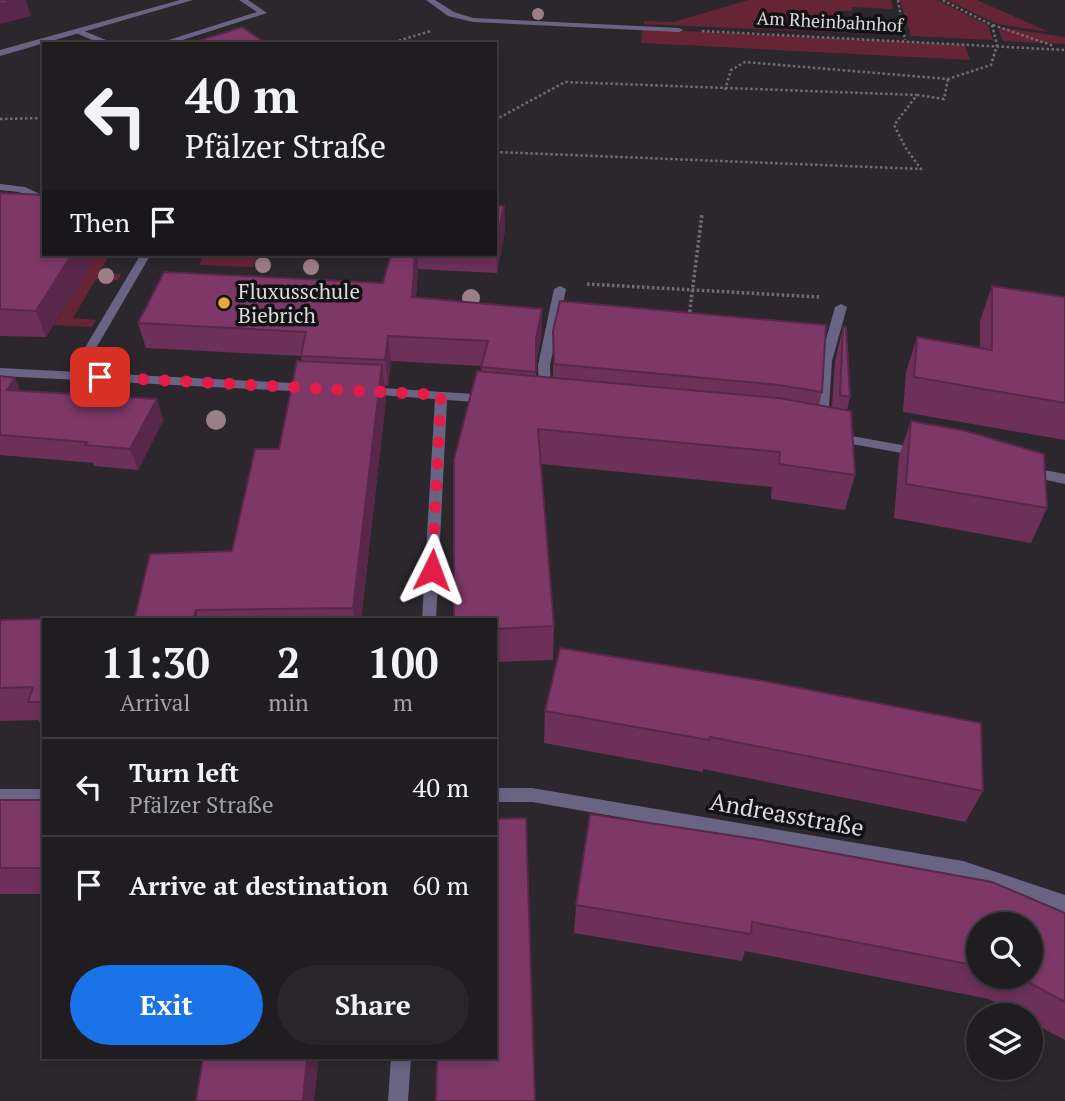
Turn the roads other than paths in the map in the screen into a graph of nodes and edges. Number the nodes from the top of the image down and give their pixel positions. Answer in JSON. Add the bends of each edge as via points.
{"nodes":[{"id":1,"x":188,"y":0,"type":"edge"},
{"id":2,"x":243,"y":0,"type":"edge"},
{"id":3,"x":430,"y":0,"type":"edge"},
{"id":4,"x":678,"y":30,"type":"road end"},
{"id":5,"x":79,"y":31,"type":"junction"},
{"id":6,"x":104,"y":42,"type":"edge"},
{"id":7,"x":167,"y":42,"type":"edge"},
{"id":8,"x":0,"y":53,"type":"edge"},
{"id":9,"x":0,"y":187,"type":"edge"},
{"id":10,"x":42,"y":199,"type":"edge"},
{"id":11,"x":145,"y":256,"type":"edge"},
{"id":12,"x":560,"y":289,"type":"road end"},
{"id":13,"x":841,"y":307,"type":"road end"},
{"id":14,"x":0,"y":372,"type":"edge"},
{"id":15,"x":74,"y":376,"type":"junction"},
{"id":16,"x":319,"y":388,"type":"edge"},
{"id":17,"x":360,"y":391,"type":"edge"},
{"id":18,"x":441,"y":395,"type":"junction"},
{"id":19,"x":506,"y":401,"type":"edge"},
{"id":20,"x":545,"y":405,"type":"edge"},
{"id":21,"x":930,"y":454,"type":"edge"},
{"id":22,"x":1011,"y":469,"type":"edge"},
{"id":23,"x":1065,"y":479,"type":"edge"},
{"id":24,"x":429,"y":618,"type":"edge"},
{"id":25,"x":497,"y":795,"type":"edge"},
{"id":26,"x":0,"y":796,"type":"edge"},
{"id":27,"x":42,"y":796,"type":"edge"},
{"id":28,"x":1065,"y":904,"type":"edge"},
{"id":29,"x":401,"y":1059,"type":"edge"},
{"id":30,"x":398,"y":1101,"type":"edge"}],
"edges":[{"from":1,"to":5,"type":"street"},
{"from":2,"to":7,"type":"street","via":[[263,13]]},
{"from":3,"to":4,"type":"street","via":[[465,19]]},
{"from":5,"to":6,"type":"street"},
{"from":5,"to":8,"type":"street"},
{"from":9,"to":10,"type":"street","via":[[21,189]]},
{"from":11,"to":15,"type":"street"},
{"from":12,"to":20,"type":"street","via":[[544,365]]},
{"from":13,"to":21,"type":"street","via":[[826,361],[816,433]]},
{"from":14,"to":15,"type":"street"},
{"from":15,"to":16,"type":"street"},
{"from":17,"to":18,"type":"street"},
{"from":18,"to":19,"type":"street"},
{"from":18,"to":24,"type":"street"},
{"from":22,"to":23,"type":"street"},
{"from":25,"to":28,"type":"street","name":"Andreasstraße","via":[[532,795],[962,869]]},
{"from":26,"to":27,"type":"street"},
{"from":29,"to":30,"type":"street"}]}
